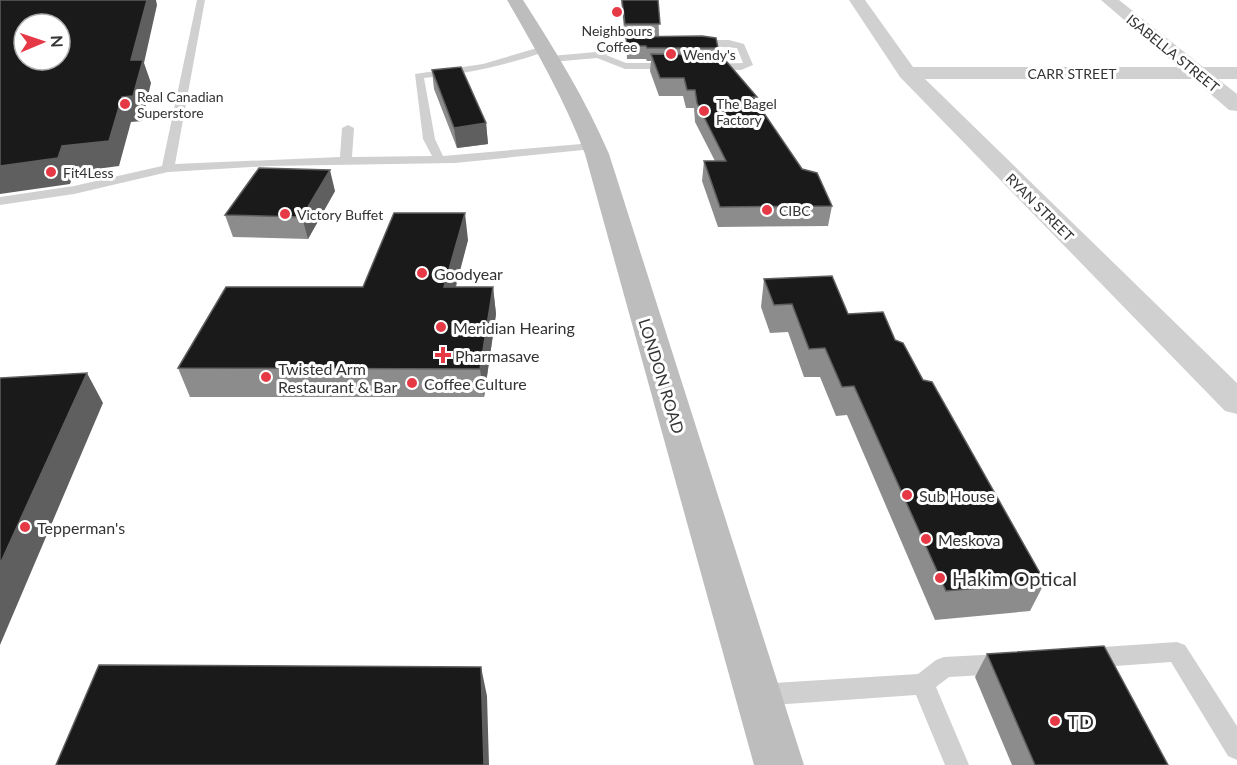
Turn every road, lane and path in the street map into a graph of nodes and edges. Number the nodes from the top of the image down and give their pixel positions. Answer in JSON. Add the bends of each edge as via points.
{"nodes":[{"id":1,"x":201,"y":0,"type":"edge"},
{"id":2,"x":515,"y":0,"type":"edge"},
{"id":3,"x":857,"y":0,"type":"edge"},
{"id":4,"x":1109,"y":0,"type":"edge"},
{"id":5,"x":539,"y":4,"type":"dead end"},
{"id":6,"x":662,"y":45,"type":"edge"},
{"id":7,"x":683,"y":45,"type":"joint"},
{"id":8,"x":549,"y":55,"type":"junction"},
{"id":9,"x":598,"y":55,"type":"junction"},
{"id":10,"x":683,"y":65,"type":"edge"},
{"id":11,"x":1198,"y":73,"type":"junction"},
{"id":12,"x":1237,"y":73,"type":"edge"},
{"id":13,"x":907,"y":74,"type":"junction"},
{"id":14,"x":1237,"y":105,"type":"edge"},
{"id":15,"x":348,"y":128,"type":"dead end"},
{"id":16,"x":593,"y":146,"type":"junction"},
{"id":17,"x":439,"y":159,"type":"junction"},
{"id":18,"x":346,"y":161,"type":"junction"},
{"id":19,"x":168,"y":168,"type":"junction"},
{"id":20,"x":0,"y":201,"type":"edge"},
{"id":21,"x":1237,"y":403,"type":"edge"},
{"id":22,"x":1072,"y":659,"type":"edge"},
{"id":23,"x":1026,"y":662,"type":"edge"},
{"id":24,"x":923,"y":684,"type":"junction"},
{"id":25,"x":758,"y":695,"type":"junction"},
{"id":26,"x":1237,"y":748,"type":"edge"},
{"id":27,"x":779,"y":765,"type":"edge"},
{"id":28,"x":957,"y":765,"type":"edge"}],
"edges":[{"from":1,"to":19,"type":"lane"},
{"from":2,"to":8,"type":"main road","name":"LONDON ROAD"},
{"from":3,"to":13,"type":"street","name":"RYAN STREET"},
{"from":4,"to":11,"type":"street","name":"ISABELLA STREET"},
{"from":5,"to":8,"type":"main road","via":[[551,36]]},
{"from":6,"to":9,"type":"lane","via":[[622,44]]},
{"from":7,"to":7,"type":"lane","via":[[741,46],[747,65],[698,64],[733,57],[724,47]]},
{"from":8,"to":9,"type":"lane"},
{"from":8,"to":16,"type":"main road","name":"LONDON ROAD"},
{"from":8,"to":17,"type":"lane","via":[[419,76],[429,139]]},
{"from":9,"to":10,"type":"lane","via":[[625,66]]},
{"from":11,"to":12,"type":"street","name":"CARR STREET"},
{"from":11,"to":13,"type":"street","name":"CARR STREET"},
{"from":11,"to":14,"type":"street","name":"ISABELLA STREET"},
{"from":13,"to":21,"type":"street","name":"RYAN STREET"},
{"from":15,"to":18,"type":"lane"},
{"from":16,"to":17,"type":"lane"},
{"from":16,"to":25,"type":"main road","name":"LONDON ROAD"},
{"from":17,"to":18,"type":"lane"},
{"from":18,"to":19,"type":"lane"},
{"from":19,"to":20,"type":"lane","via":[[74,190]]},
{"from":22,"to":26,"type":"lane","via":[[1177,652]]},
{"from":23,"to":24,"type":"lane","via":[[944,667]]},
{"from":24,"to":25,"type":"lane"},
{"from":24,"to":28,"type":"lane"},
{"from":25,"to":27,"type":"main road","name":"LONDON ROAD"}]}
